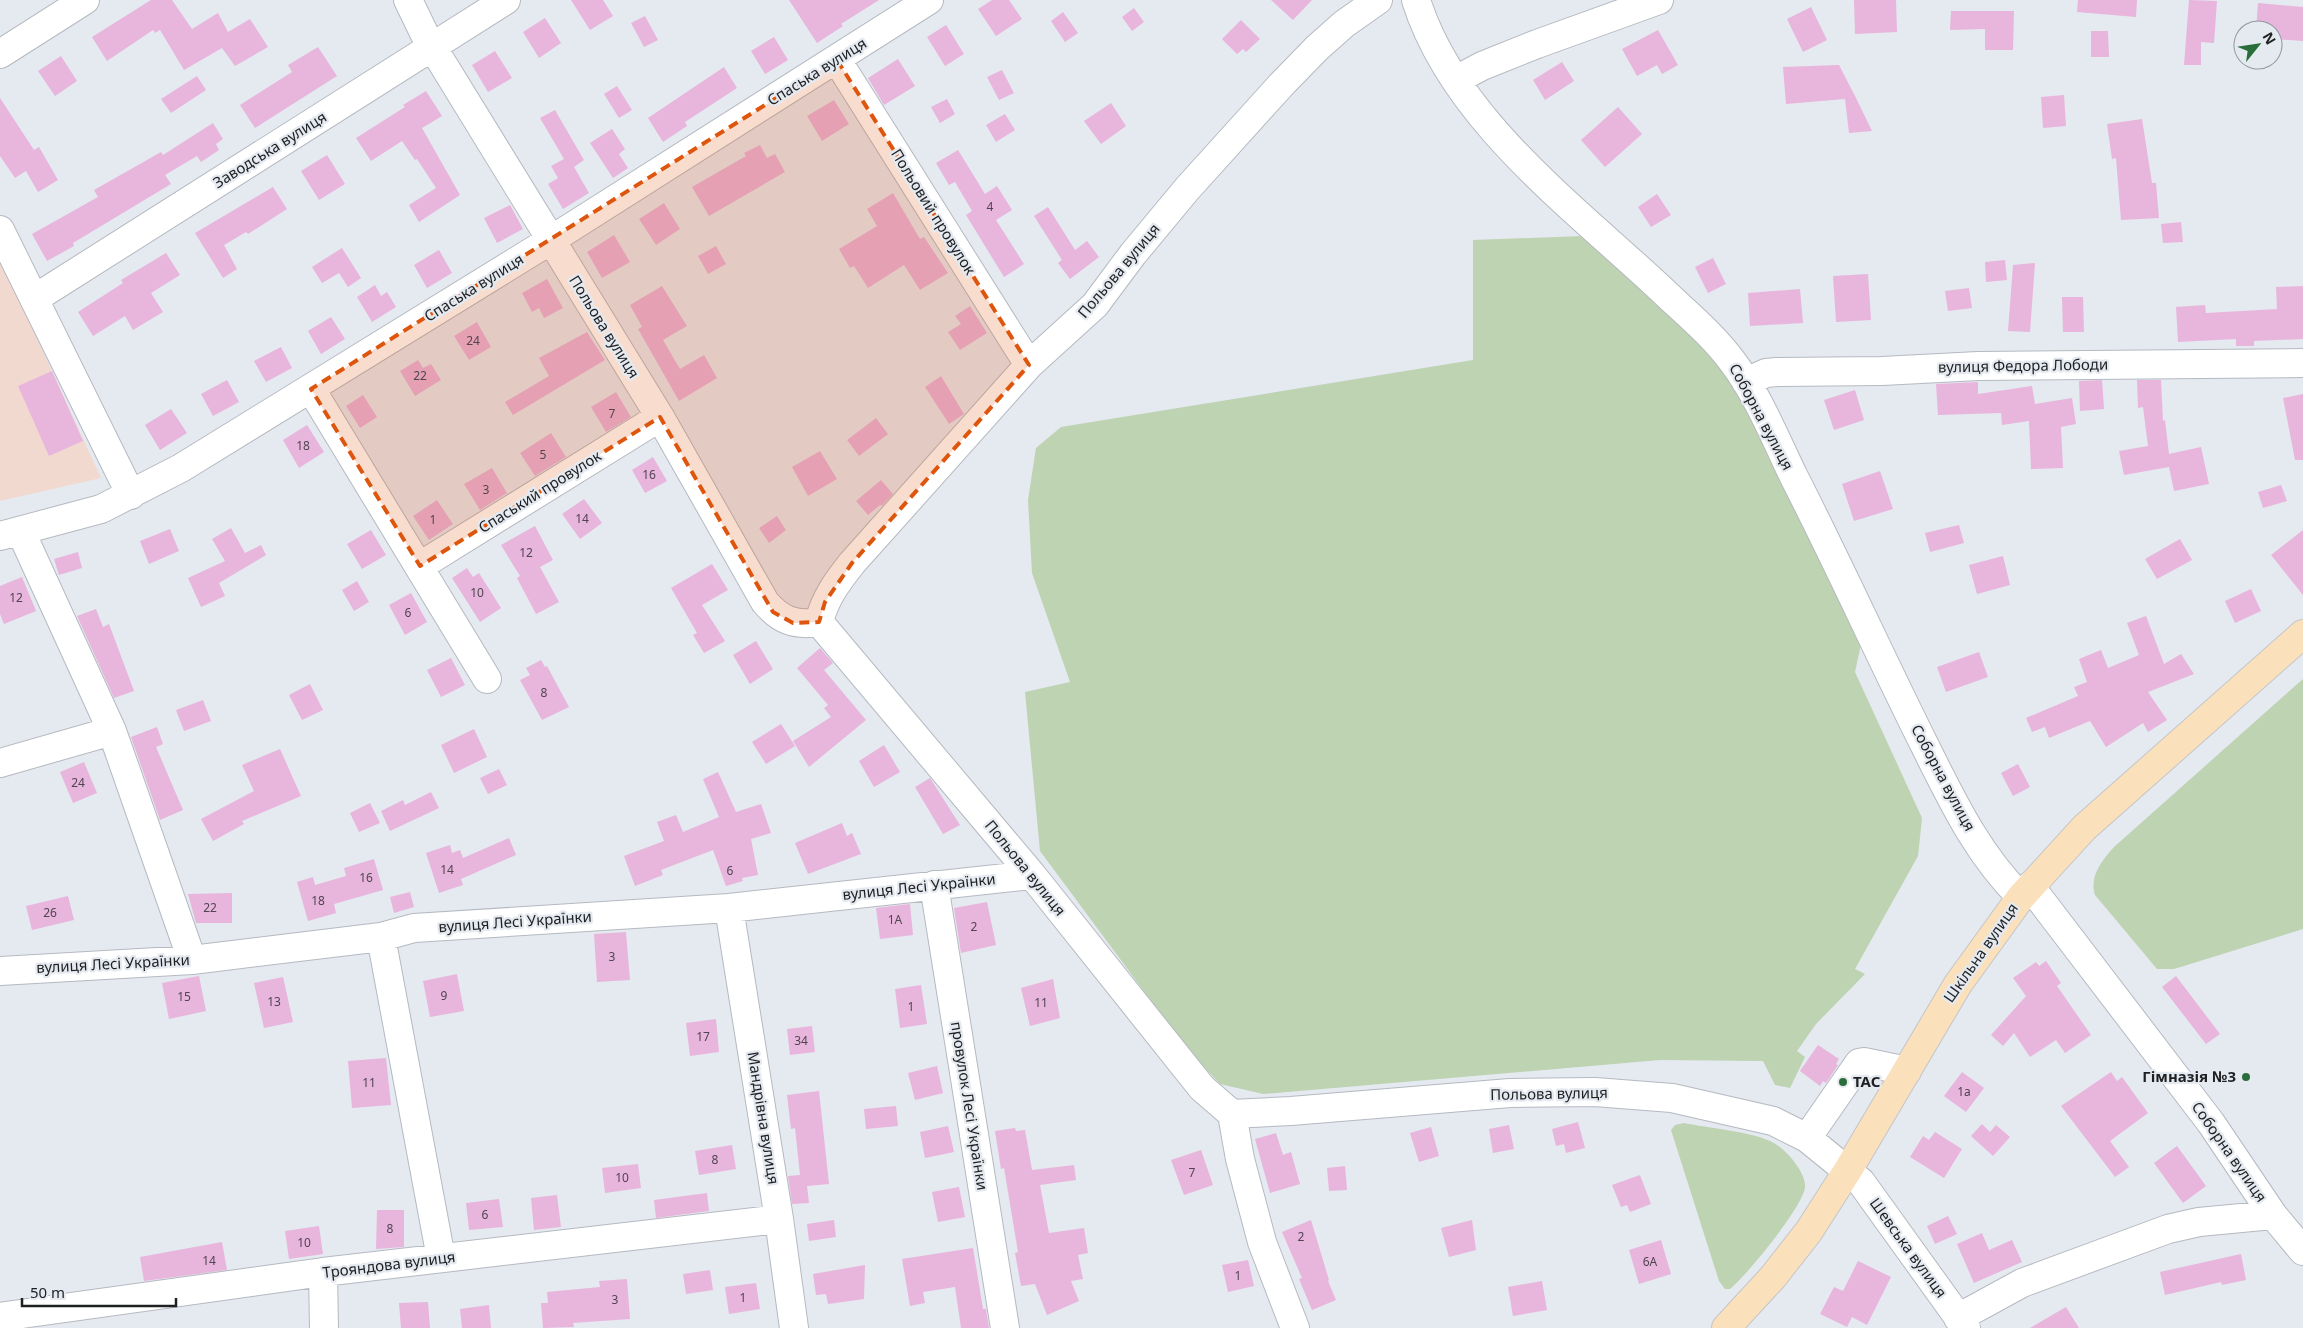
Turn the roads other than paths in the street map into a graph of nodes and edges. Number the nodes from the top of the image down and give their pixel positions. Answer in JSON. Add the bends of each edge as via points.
{"nodes":[{"id":1,"x":84,"y":0,"type":"edge"},
{"id":2,"x":408,"y":0,"type":"edge"},
{"id":3,"x":506,"y":0,"type":"edge"},
{"id":4,"x":929,"y":0,"type":"edge"},
{"id":5,"x":1378,"y":0,"type":"edge"},
{"id":6,"x":1416,"y":0,"type":"edge"},
{"id":7,"x":1659,"y":0,"type":"edge"},
{"id":8,"x":432,"y":47,"type":"junction"},
{"id":9,"x":0,"y":54,"type":"edge"},
{"id":10,"x":837,"y":60,"type":"junction"},
{"id":11,"x":1456,"y":80,"type":"junction"},
{"id":12,"x":0,"y":230,"type":"edge"},
{"id":13,"x":551,"y":240,"type":"junction"},
{"id":14,"x":34,"y":299,"type":"junction"},
{"id":15,"x":2303,"y":363,"type":"edge"},
{"id":16,"x":1030,"y":365,"type":"junction"},
{"id":17,"x":1746,"y":382,"type":"junction"},
{"id":18,"x":311,"y":389,"type":"junction"},
{"id":19,"x":660,"y":418,"type":"junction"},
{"id":20,"x":131,"y":495,"type":"junction"},
{"id":21,"x":11,"y":534,"type":"edge"},
{"id":22,"x":420,"y":566,"type":"junction"},
{"id":23,"x":819,"y":622,"type":"junction"},
{"id":24,"x":2303,"y":634,"type":"edge"},
{"id":25,"x":488,"y":679,"type":"dead end"},
{"id":26,"x":112,"y":731,"type":"junction"},
{"id":27,"x":0,"y":763,"type":"edge"},
{"id":28,"x":1032,"y":875,"type":"junction"},
{"id":29,"x":934,"y":885,"type":"junction"},
{"id":30,"x":2025,"y":891,"type":"junction"},
{"id":31,"x":729,"y":908,"type":"junction"},
{"id":32,"x":381,"y":937,"type":"junction"},
{"id":33,"x":192,"y":960,"type":"junction"},
{"id":34,"x":0,"y":971,"type":"edge"},
{"id":35,"x":1907,"y":1070,"type":"junction"},
{"id":36,"x":1232,"y":1114,"type":"junction"},
{"id":37,"x":1807,"y":1138,"type":"junction"},
{"id":38,"x":1848,"y":1170,"type":"junction"},
{"id":39,"x":2272,"y":1215,"type":"junction"},
{"id":40,"x":779,"y":1219,"type":"junction"},
{"id":41,"x":2303,"y":1251,"type":"edge"},
{"id":42,"x":441,"y":1258,"type":"junction"},
{"id":43,"x":323,"y":1272,"type":"junction"},
{"id":44,"x":0,"y":1317,"type":"edge"},
{"id":45,"x":1962,"y":1323,"type":"edge"},
{"id":46,"x":324,"y":1328,"type":"edge"},
{"id":47,"x":794,"y":1328,"type":"edge"},
{"id":48,"x":1005,"y":1328,"type":"edge"},
{"id":49,"x":1295,"y":1328,"type":"edge"},
{"id":50,"x":1726,"y":1328,"type":"edge"}],
"edges":[{"from":1,"to":9,"type":"street"},
{"from":2,"to":8,"type":"street","name":"Польова вулиця"},
{"from":3,"to":8,"type":"street","name":"Заводська вулиця"},
{"from":4,"to":10,"type":"street","name":"Спаська вулиця"},
{"from":5,"to":16,"type":"street","name":"Польова вулиця","via":[[1344,24],[1311,54],[1187,189],[1094,305]]},
{"from":6,"to":11,"type":"street","name":"Соборна вулиця","via":[[1430,36]]},
{"from":7,"to":11,"type":"street","via":[[1537,44]]},
{"from":8,"to":13,"type":"street","name":"Польова вулиця"},
{"from":8,"to":14,"type":"street","name":"Заводська вулиця"},
{"from":10,"to":13,"type":"street","name":"Спаська вулиця"},
{"from":10,"to":16,"type":"street","name":"Польовий провулок"},
{"from":11,"to":17,"type":"street","name":"Соборна вулиця","via":[[1486,120],[1522,159],[1706,332]]},
{"from":12,"to":14,"type":"street"},
{"from":13,"to":18,"type":"street","name":"Спаська вулиця"},
{"from":13,"to":19,"type":"street","name":"Польова вулиця"},
{"from":14,"to":20,"type":"street"},
{"from":15,"to":17,"type":"street","name":"вулиця Федора Лободи","via":[[1776,372]]},
{"from":16,"to":23,"type":"street","name":"Польова вулиця","via":[[852,563],[824,602]]},
{"from":17,"to":30,"type":"street","name":"Соборна вулиця","via":[[1959,813],[1993,866]]},
{"from":18,"to":20,"type":"street","name":"Спаська вулиця"},
{"from":18,"to":22,"type":"street"},
{"from":19,"to":22,"type":"street","name":"Спаський провулок"},
{"from":19,"to":23,"type":"street","name":"Польова вулиця","via":[[764,602],[773,612],[792,623]]},
{"from":20,"to":21,"type":"street","name":"Спаська вулиця","via":[[86,514]]},
{"from":21,"to":26,"type":"street"},
{"from":22,"to":25,"type":"street"},
{"from":23,"to":28,"type":"street","name":"Польова вулиця"},
{"from":24,"to":30,"type":"main road","name":"Шкільна вулиця","via":[[2118,796],[2061,850]]},
{"from":26,"to":27,"type":"street"},
{"from":26,"to":33,"type":"street"},
{"from":28,"to":29,"type":"street","name":"вулиця Лесі Українки"},
{"from":28,"to":36,"type":"street","name":"Польова вулиця","via":[[1202,1088]]},
{"from":29,"to":31,"type":"street","name":"вулиця Лесі Українки"},
{"from":29,"to":48,"type":"street","name":"провулок Лесі Українки"},
{"from":30,"to":35,"type":"main road","name":"Шкільна вулиця","via":[[1958,984]]},
{"from":30,"to":39,"type":"street","name":"Соборна вулиця","via":[[2210,1123]]},
{"from":31,"to":32,"type":"street","name":"вулиця Лесі Українки","via":[[414,928]]},
{"from":31,"to":40,"type":"street","name":"Мандрівна вулиця"},
{"from":32,"to":33,"type":"street","name":"вулиця Лесі Українки"},
{"from":32,"to":42,"type":"street"},
{"from":33,"to":34,"type":"street","name":"вулиця Лесі Українки"},
{"from":35,"to":37,"type":"street","via":[[1859,1063]]},
{"from":35,"to":38,"type":"main road","name":"Шкільна вулиця"},
{"from":36,"to":37,"type":"street","name":"Польова вулиця","via":[[1510,1093],[1623,1093],[1672,1098],[1773,1120]]},
{"from":36,"to":49,"type":"street","via":[[1262,1242]]},
{"from":37,"to":38,"type":"street","name":"Польова вулиця"},
{"from":38,"to":45,"type":"street","name":"Шевська вулиця","via":[[1861,1182]]},
{"from":38,"to":50,"type":"main road","name":"Шкільна вулиця","via":[[1791,1255]]},
{"from":39,"to":41,"type":"street","name":"Соборна вулиця"},
{"from":39,"to":45,"type":"street","via":[[2199,1222],[2168,1229],[2022,1283]]},
{"from":40,"to":42,"type":"street","name":"Трояндова вулиця"},
{"from":40,"to":47,"type":"street","name":"Мандрівна вулиця"},
{"from":42,"to":43,"type":"street","name":"Трояндова вулиця"},
{"from":43,"to":44,"type":"street","name":"Трояндова вулиця"},
{"from":43,"to":46,"type":"street"}]}
